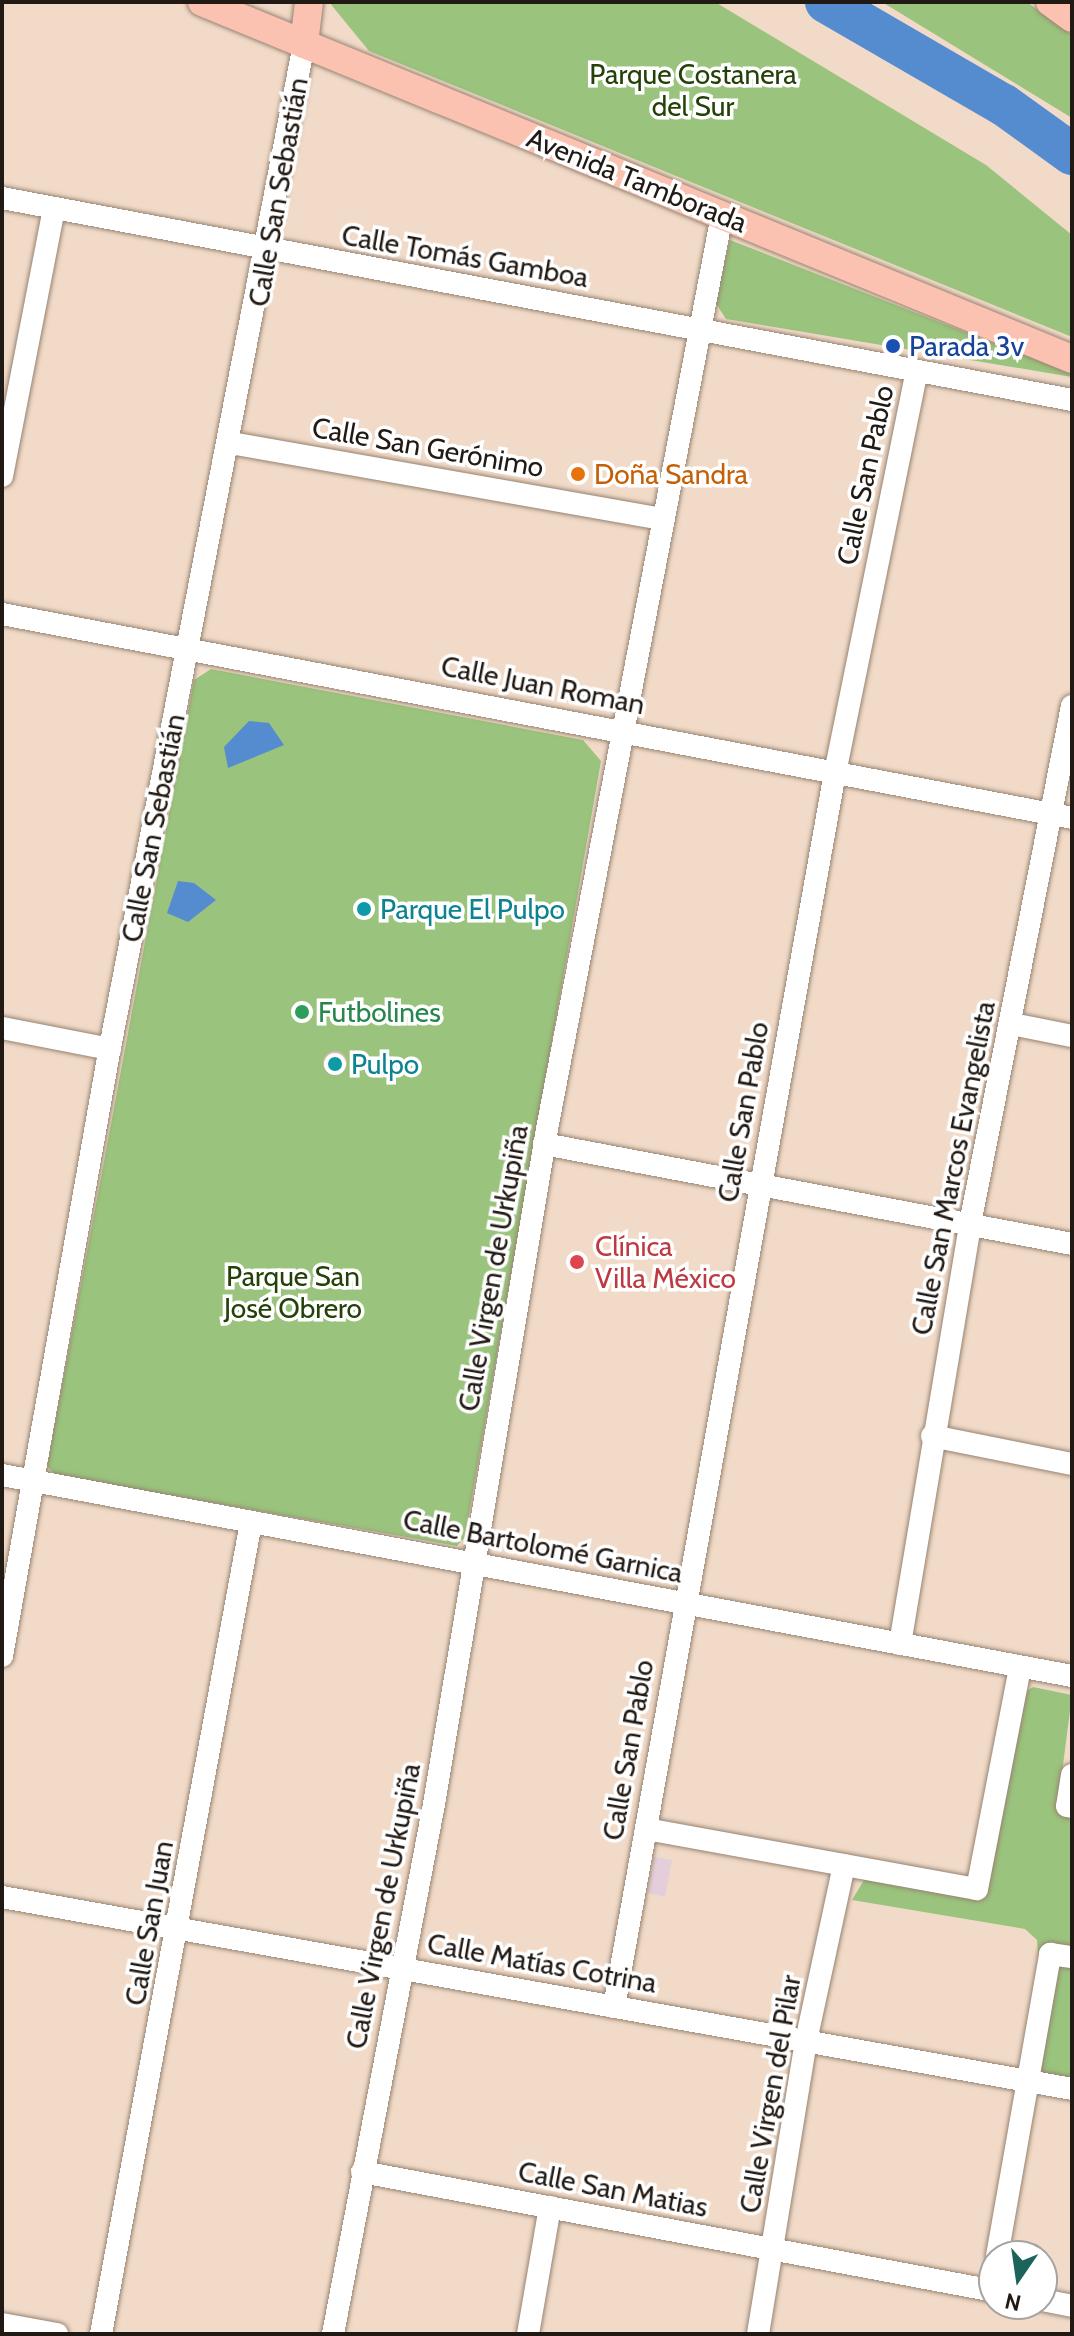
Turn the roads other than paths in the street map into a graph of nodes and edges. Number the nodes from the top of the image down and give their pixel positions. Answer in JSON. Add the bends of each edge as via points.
{"nodes":[{"id":1,"x":202,"y":2,"type":"edge"},
{"id":2,"x":309,"y":2,"type":"edge"},
{"id":3,"x":1050,"y":2,"type":"edge"},
{"id":4,"x":1072,"y":18,"type":"edge"},
{"id":5,"x":304,"y":44,"type":"junction"},
{"id":6,"x":2,"y":198,"type":"edge"},
{"id":7,"x":54,"y":209,"type":"junction"},
{"id":8,"x":722,"y":215,"type":"junction"},
{"id":9,"x":268,"y":250,"type":"junction"},
{"id":10,"x":700,"y":330,"type":"junction"},
{"id":11,"x":1072,"y":359,"type":"edge"},
{"id":12,"x":917,"y":371,"type":"junction"},
{"id":13,"x":1072,"y":400,"type":"edge"},
{"id":14,"x":231,"y":443,"type":"junction"},
{"id":15,"x":2,"y":476,"type":"edge"},
{"id":16,"x":663,"y":519,"type":"junction"},
{"id":17,"x":2,"y":614,"type":"edge"},
{"id":18,"x":188,"y":647,"type":"junction"},
{"id":19,"x":1072,"y":706,"type":"edge"},
{"id":20,"x":620,"y":730,"type":"junction"},
{"id":21,"x":835,"y":773,"type":"junction"},
{"id":22,"x":1062,"y":816,"type":"edge"},
{"id":23,"x":1012,"y":1024,"type":"junction"},
{"id":24,"x":2,"y":1028,"type":"edge"},
{"id":25,"x":1072,"y":1036,"type":"edge"},
{"id":26,"x":110,"y":1049,"type":"junction"},
{"id":27,"x":544,"y":1144,"type":"junction"},
{"id":28,"x":761,"y":1182,"type":"junction"},
{"id":29,"x":970,"y":1224,"type":"junction"},
{"id":30,"x":1072,"y":1244,"type":"edge"},
{"id":31,"x":932,"y":1436,"type":"junction"},
{"id":32,"x":1072,"y":1464,"type":"edge"},
{"id":33,"x":2,"y":1475,"type":"edge"},
{"id":34,"x":33,"y":1481,"type":"junction"},
{"id":35,"x":251,"y":1522,"type":"junction"},
{"id":36,"x":473,"y":1564,"type":"junction"},
{"id":37,"x":683,"y":1602,"type":"junction"},
{"id":38,"x":900,"y":1644,"type":"junction"},
{"id":39,"x":2,"y":1656,"type":"edge"},
{"id":40,"x":1020,"y":1667,"type":"junction"},
{"id":41,"x":1072,"y":1676,"type":"edge"},
{"id":42,"x":1072,"y":1775,"type":"edge"},
{"id":43,"x":1072,"y":1807,"type":"edge"},
{"id":44,"x":646,"y":1829,"type":"junction"},
{"id":45,"x":844,"y":1865,"type":"junction"},
{"id":46,"x":2,"y":1897,"type":"edge"},
{"id":47,"x":179,"y":1929,"type":"junction"},
{"id":48,"x":1072,"y":1957,"type":"edge"},
{"id":49,"x":403,"y":1969,"type":"junction"},
{"id":50,"x":614,"y":2007,"type":"junction"},
{"id":51,"x":806,"y":2041,"type":"junction"},
{"id":52,"x":1027,"y":2081,"type":"junction"},
{"id":53,"x":1072,"y":2089,"type":"edge"},
{"id":54,"x":362,"y":2172,"type":"junction"},
{"id":55,"x":550,"y":2207,"type":"junction"},
{"id":56,"x":1000,"y":2240,"type":"edge"},
{"id":57,"x":774,"y":2250,"type":"junction"},
{"id":58,"x":978,"y":2282,"type":"edge"},
{"id":59,"x":2,"y":2324,"type":"edge"},
{"id":60,"x":57,"y":2334,"type":"edge"},
{"id":61,"x":101,"y":2334,"type":"edge"},
{"id":62,"x":333,"y":2334,"type":"edge"},
{"id":63,"x":528,"y":2334,"type":"edge"},
{"id":64,"x":758,"y":2334,"type":"edge"}],
"edges":[{"from":1,"to":5,"type":"main road","name":"Avenida Tamborada"},
{"from":2,"to":5,"type":"main road","name":"Calle San Sebastián"},
{"from":3,"to":4,"type":"main road"},
{"from":5,"to":8,"type":"main road","name":"Avenida Tamborada"},
{"from":5,"to":9,"type":"street","name":"Calle San Sebastián"},
{"from":6,"to":7,"type":"street","name":"Calle Tomás Gamboa"},
{"from":7,"to":9,"type":"street","name":"Calle Tomás Gamboa"},
{"from":7,"to":15,"type":"street"},
{"from":8,"to":10,"type":"street","name":"Calle Virgen de Urkupiña"},
{"from":8,"to":11,"type":"main road","name":"Avenida Tamborada"},
{"from":9,"to":10,"type":"street","name":"Calle Tomás Gamboa"},
{"from":9,"to":14,"type":"street","name":"Calle San Sebastián"},
{"from":10,"to":12,"type":"street","name":"Calle Tomás Gamboa"},
{"from":10,"to":16,"type":"street","name":"Calle Virgen de Urkupiña"},
{"from":12,"to":13,"type":"street","name":"Calle Tomás Gamboa"},
{"from":12,"to":21,"type":"street","name":"Calle San Pablo"},
{"from":14,"to":16,"type":"street","name":"Calle San Gerónimo"},
{"from":14,"to":18,"type":"street","name":"Calle San Sebastián"},
{"from":16,"to":20,"type":"street","name":"Calle Virgen de Urkupiña"},
{"from":17,"to":18,"type":"street","name":"Calle Juan Roman"},
{"from":18,"to":20,"type":"street","name":"Calle Juan Roman"},
{"from":18,"to":26,"type":"street","name":"Calle San Sebastián"},
{"from":19,"to":22,"type":"street","name":"Calle San Marcos Evangelista"},
{"from":20,"to":21,"type":"street","name":"Calle Juan Roman"},
{"from":20,"to":27,"type":"street","name":"Calle Virgen de Urkupiña"},
{"from":21,"to":22,"type":"street","name":"Calle Juan Roman"},
{"from":21,"to":28,"type":"street","name":"Calle San Pablo"},
{"from":22,"to":23,"type":"street","name":"Calle San Marcos Evangelista"},
{"from":23,"to":25,"type":"street"},
{"from":23,"to":29,"type":"street","name":"Calle San Marcos Evangelista"},
{"from":24,"to":26,"type":"street"},
{"from":26,"to":34,"type":"street","name":"Calle San Sebastián"},
{"from":27,"to":28,"type":"street"},
{"from":27,"to":36,"type":"street","name":"Calle Virgen de Urkupiña"},
{"from":28,"to":29,"type":"street"},
{"from":28,"to":37,"type":"street","name":"Calle San Pablo"},
{"from":29,"to":30,"type":"street"},
{"from":29,"to":31,"type":"street","name":"Calle San Marcos Evangelista"},
{"from":31,"to":32,"type":"street"},
{"from":31,"to":38,"type":"street","name":"Calle San Marcos Evangelista"},
{"from":33,"to":34,"type":"street","name":"Calle Bartolomé Garnica"},
{"from":34,"to":35,"type":"street","name":"Calle Bartolomé Garnica"},
{"from":34,"to":39,"type":"street","name":"Calle San Sebastián"},
{"from":35,"to":36,"type":"street","name":"Calle Bartolomé Garnica"},
{"from":35,"to":47,"type":"street","name":"Calle San Juan"},
{"from":36,"to":37,"type":"street","name":"Calle Bartolomé Garnica"},
{"from":36,"to":49,"type":"street","name":"Calle Virgen de Urkupiña"},
{"from":37,"to":38,"type":"street","name":"Calle Bartolomé Garnica"},
{"from":37,"to":44,"type":"street","name":"Calle San Pablo"},
{"from":38,"to":40,"type":"street","name":"Calle Bartolomé Garnica"},
{"from":40,"to":41,"type":"street","name":"Calle Bartolomé Garnica"},
{"from":40,"to":45,"type":"street","via":[[977,1889]]},
{"from":42,"to":43,"type":"street","via":[[1067,1806]]},
{"from":44,"to":45,"type":"street"},
{"from":44,"to":50,"type":"street","name":"Calle San Pablo"},
{"from":45,"to":51,"type":"street","name":"Calle Virgen del Pilar"},
{"from":46,"to":47,"type":"street","name":"Calle Matías Cotrina"},
{"from":47,"to":49,"type":"street","name":"Calle Matías Cotrina"},
{"from":47,"to":61,"type":"street","name":"Calle San Juan"},
{"from":48,"to":52,"type":"street","via":[[1050,1954]]},
{"from":49,"to":50,"type":"street","name":"Calle Matías Cotrina"},
{"from":49,"to":54,"type":"street","name":"Calle Virgen de Urkupiña"},
{"from":50,"to":51,"type":"street","name":"Calle Matías Cotrina"},
{"from":51,"to":52,"type":"street","name":"Calle Matías Cotrina"},
{"from":51,"to":57,"type":"street","name":"Calle Virgen del Pilar"},
{"from":52,"to":53,"type":"street","name":"Calle Matías Cotrina"},
{"from":52,"to":56,"type":"street"},
{"from":54,"to":55,"type":"street","name":"Calle San Matias"},
{"from":54,"to":62,"type":"street","name":"Calle Virgen de Urkupiña"},
{"from":55,"to":57,"type":"street","name":"Calle San Matias"},
{"from":55,"to":63,"type":"street"},
{"from":57,"to":58,"type":"street","name":"Calle San Matias"},
{"from":57,"to":64,"type":"street","name":"Calle Virgen del Pilar"},
{"from":59,"to":60,"type":"street"}]}
